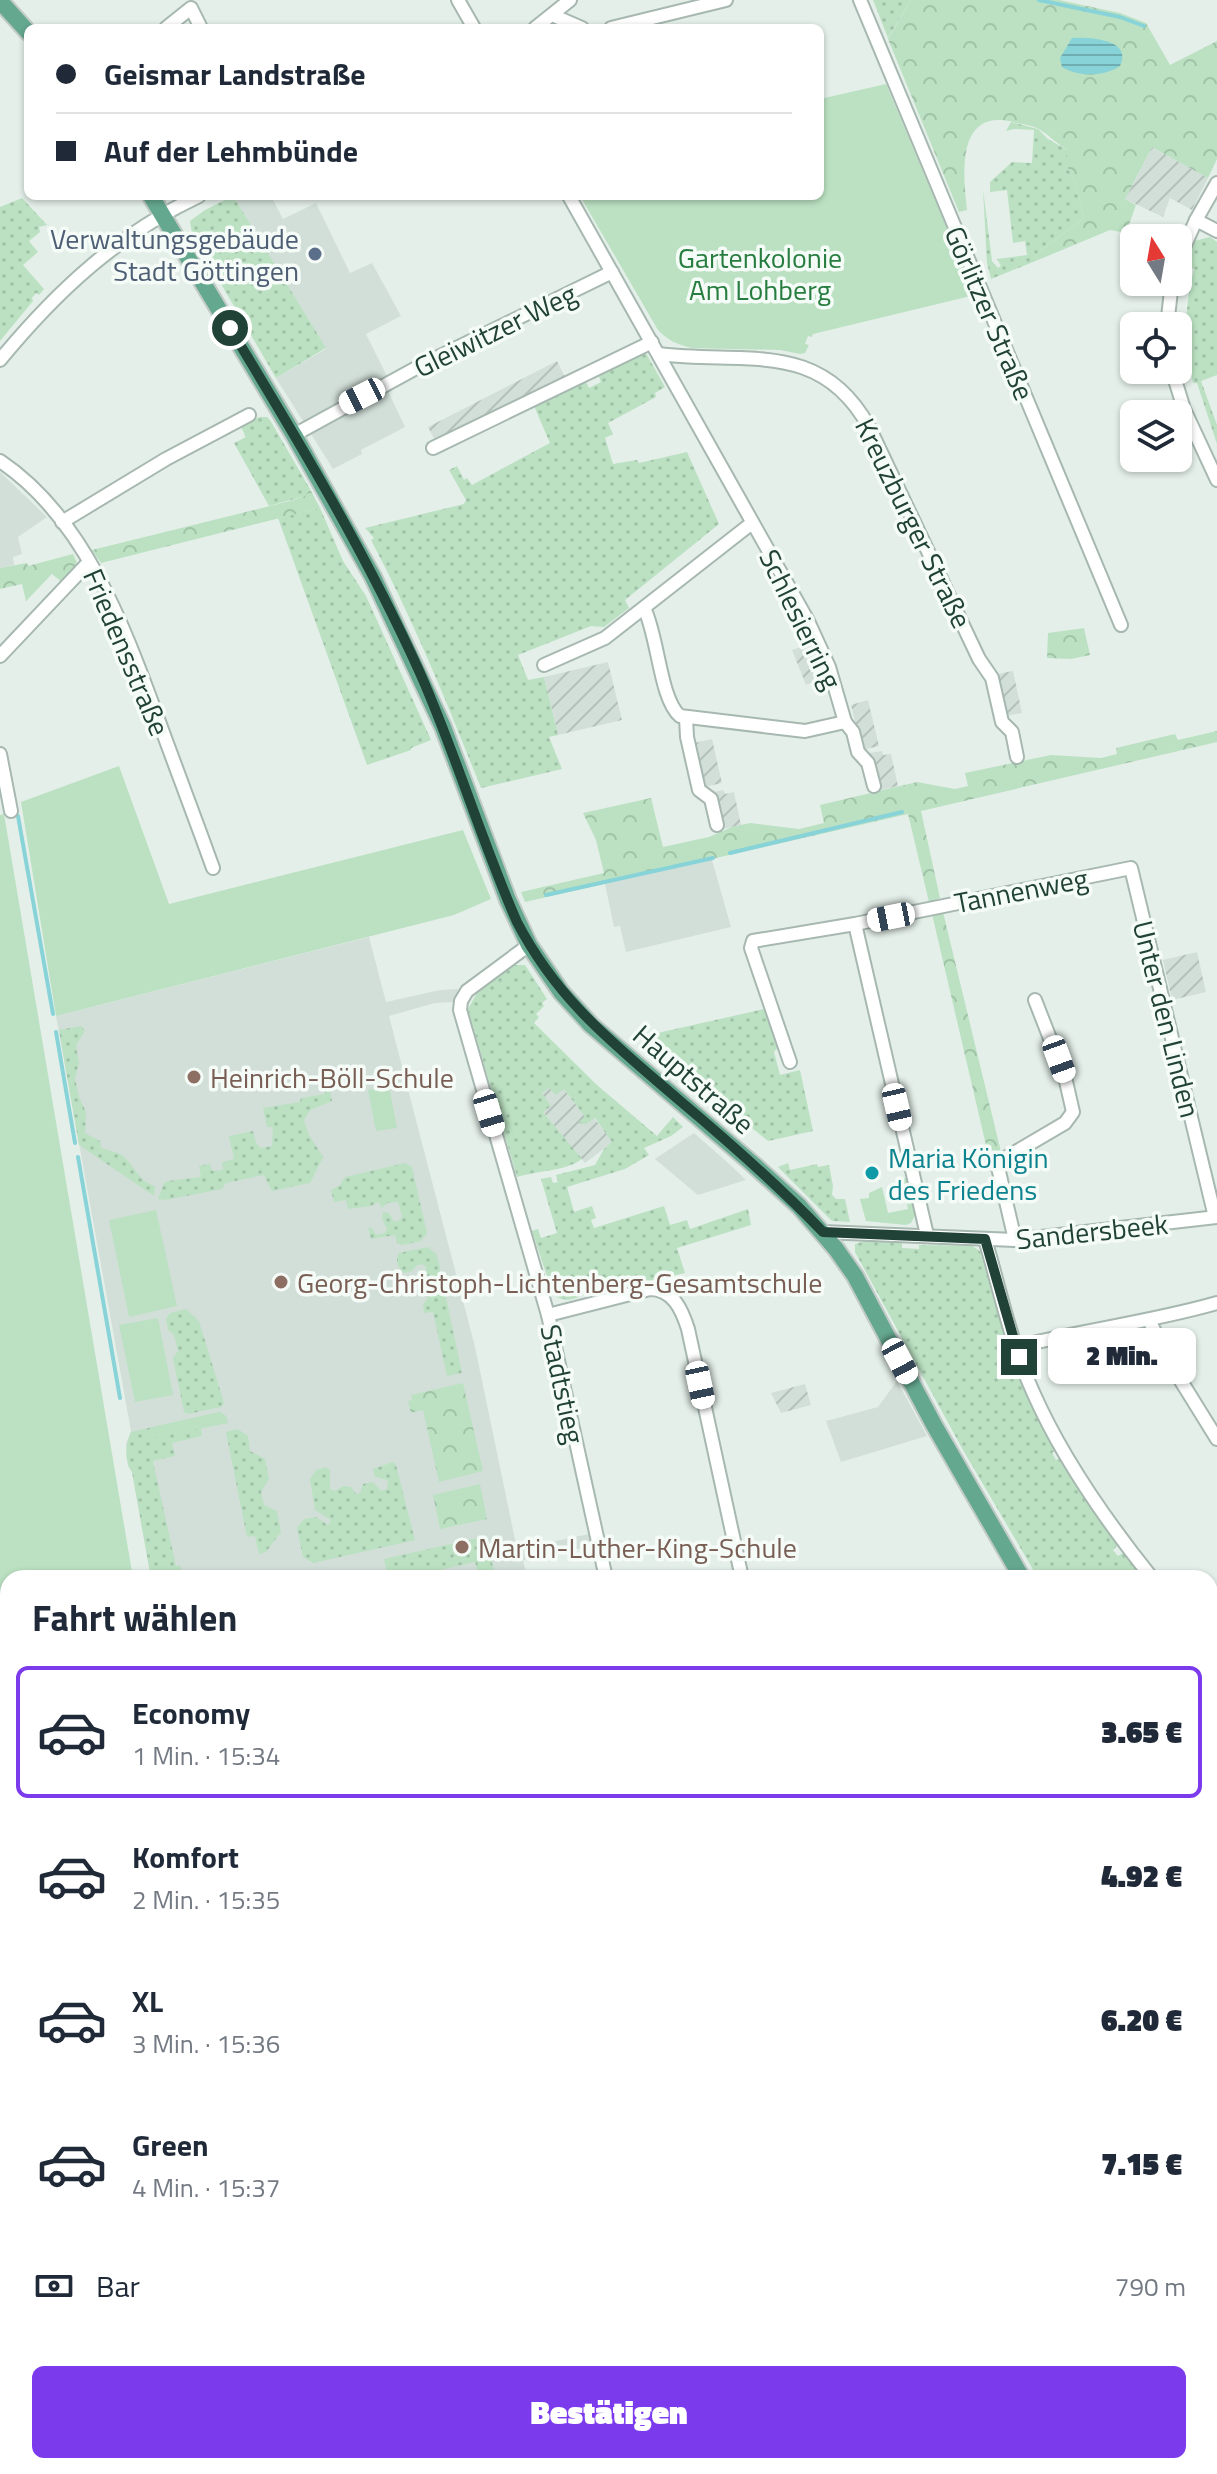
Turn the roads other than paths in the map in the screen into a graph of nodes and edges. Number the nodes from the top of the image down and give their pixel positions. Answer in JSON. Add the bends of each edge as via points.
{"nodes":[{"id":1,"x":458,"y":0,"type":"edge"},
{"id":2,"x":570,"y":0,"type":"edge"},
{"id":3,"x":726,"y":0,"type":"edge"},
{"id":4,"x":860,"y":0,"type":"edge"},
{"id":5,"x":0,"y":1,"type":"edge"},
{"id":6,"x":552,"y":15,"type":"junction"},
{"id":7,"x":171,"y":24,"type":"edge"},
{"id":8,"x":199,"y":24,"type":"edge"},
{"id":9,"x":472,"y":24,"type":"edge"},
{"id":10,"x":540,"y":24,"type":"edge"},
{"id":11,"x":573,"y":24,"type":"edge"},
{"id":12,"x":627,"y":24,"type":"edge"},
{"id":13,"x":24,"y":28,"type":"edge"},
{"id":14,"x":1217,"y":183,"type":"edge"},
{"id":15,"x":153,"y":200,"type":"edge"},
{"id":16,"x":192,"y":200,"type":"edge"},
{"id":17,"x":571,"y":200,"type":"edge"},
{"id":18,"x":162,"y":216,"type":"junction"},
{"id":19,"x":1196,"y":220,"type":"junction"},
{"id":20,"x":1192,"y":229,"type":"edge"},
{"id":21,"x":1217,"y":231,"type":"edge"},
{"id":22,"x":612,"y":272,"type":"junction"},
{"id":23,"x":649,"y":337,"type":"junction"},
{"id":24,"x":659,"y":354,"type":"junction"},
{"id":25,"x":0,"y":360,"type":"edge"},
{"id":26,"x":1176,"y":384,"type":"edge"},
{"id":27,"x":249,"y":415,"type":"dead end"},
{"id":28,"x":294,"y":435,"type":"junction"},
{"id":29,"x":433,"y":448,"type":"dead end"},
{"id":30,"x":0,"y":461,"type":"edge"},
{"id":31,"x":1217,"y":480,"type":"edge"},
{"id":32,"x":62,"y":522,"type":"junction"},
{"id":33,"x":752,"y":523,"type":"junction"},
{"id":34,"x":89,"y":562,"type":"junction"},
{"id":35,"x":644,"y":608,"type":"junction"},
{"id":36,"x":1121,"y":625,"type":"dead end"},
{"id":37,"x":0,"y":656,"type":"edge"},
{"id":38,"x":544,"y":665,"type":"dead end"},
{"id":39,"x":686,"y":718,"type":"junction"},
{"id":40,"x":845,"y":722,"type":"junction"},
{"id":41,"x":0,"y":754,"type":"edge"},
{"id":42,"x":1017,"y":757,"type":"dead end"},
{"id":43,"x":874,"y":786,"type":"dead end"},
{"id":44,"x":11,"y":811,"type":"dead end"},
{"id":45,"x":717,"y":825,"type":"dead end"},
{"id":46,"x":213,"y":868,"type":"dead end"},
{"id":47,"x":1131,"y":868,"type":"joint"},
{"id":48,"x":855,"y":924,"type":"junction"},
{"id":49,"x":529,"y":945,"type":"junction"},
{"id":50,"x":1035,"y":1000,"type":"dead end"},
{"id":51,"x":790,"y":1062,"type":"dead end"},
{"id":52,"x":1216,"y":1217,"type":"edge"},
{"id":53,"x":823,"y":1232,"type":"junction"},
{"id":54,"x":927,"y":1235,"type":"junction"},
{"id":55,"x":985,"y":1239,"type":"junction"},
{"id":56,"x":1015,"y":1240,"type":"junction"},
{"id":57,"x":1217,"y":1303,"type":"edge"},
{"id":58,"x":548,"y":1315,"type":"junction"},
{"id":59,"x":1149,"y":1320,"type":"junction"},
{"id":60,"x":1016,"y":1347,"type":"junction"},
{"id":61,"x":1217,"y":1439,"type":"edge"},
{"id":62,"x":604,"y":1570,"type":"edge"},
{"id":63,"x":740,"y":1570,"type":"edge"},
{"id":64,"x":1017,"y":1570,"type":"edge"},
{"id":65,"x":1146,"y":1570,"type":"edge"}],
"edges":[{"from":1,"to":9,"type":"street"},
{"from":2,"to":6,"type":"street"},
{"from":3,"to":12,"type":"street"},
{"from":4,"to":36,"type":"street","name":"Görlitzer Straße"},
{"from":5,"to":13,"type":"main road"},
{"from":6,"to":10,"type":"street"},
{"from":6,"to":11,"type":"street"},
{"from":7,"to":8,"type":"street","via":[[191,8]]},
{"from":14,"to":19,"type":"street"},
{"from":15,"to":18,"type":"main road","name":"Hauptstraße"},
{"from":16,"to":18,"type":"street"},
{"from":17,"to":22,"type":"street","name":"Schlesierring"},
{"from":18,"to":25,"type":"street","via":[[77,275]]},
{"from":18,"to":28,"type":"main road","name":"Hauptstraße"},
{"from":19,"to":20,"type":"street"},
{"from":19,"to":21,"type":"street"},
{"from":22,"to":23,"type":"street","name":"Schlesierring"},
{"from":22,"to":28,"type":"street","name":"Gleiwitzer Weg"},
{"from":23,"to":24,"type":"street","name":"Schlesierring"},
{"from":23,"to":29,"type":"street"},
{"from":24,"to":33,"type":"street","name":"Schlesierring"},
{"from":24,"to":42,"type":"street","name":"Kreuzburger Straße","via":[[791,362],[842,388],[869,427],[992,678]]},
{"from":26,"to":31,"type":"street"},
{"from":27,"to":32,"type":"street"},
{"from":28,"to":49,"type":"main road","name":"Hauptstraße","via":[[420,674]]},
{"from":30,"to":32,"type":"street","name":"Friedensstraße","via":[[37,491]]},
{"from":32,"to":34,"type":"street","name":"Friedensstraße"},
{"from":33,"to":35,"type":"street","name":"Schlesierring"},
{"from":33,"to":40,"type":"street","name":"Schlesierring","via":[[817,640]]},
{"from":34,"to":37,"type":"street"},
{"from":34,"to":46,"type":"street","name":"Friedensstraße","via":[[128,640]]},
{"from":35,"to":38,"type":"street","name":"Schlesierring","via":[[605,638]]},
{"from":35,"to":39,"type":"street","via":[[671,704]]},
{"from":39,"to":40,"type":"street","name":"Schlesierring","via":[[805,731]]},
{"from":39,"to":45,"type":"street","via":[[699,790],[711,799]]},
{"from":40,"to":43,"type":"street","via":[[868,763]]},
{"from":41,"to":44,"type":"street"},
{"from":47,"to":48,"type":"street","name":"Tannenweg"},
{"from":47,"to":52,"type":"street","name":"Unter den Linden"},
{"from":48,"to":51,"type":"street","name":"Tannenweg","via":[[751,943]]},
{"from":48,"to":54,"type":"street"},
{"from":49,"to":53,"type":"main road","name":"Hauptstraße","via":[[591,1025]]},
{"from":49,"to":58,"type":"street","name":"Stadtstieg","via":[[467,991],[460,1010]]},
{"from":50,"to":56,"type":"street","via":[[1073,1112],[1065,1123],[997,1163]]},
{"from":52,"to":56,"type":"street","name":"Sandersbeek"},
{"from":53,"to":54,"type":"street","name":"Sandersbeek"},
{"from":53,"to":64,"type":"main road","name":"Hauptstraße","via":[[855,1276]]},
{"from":54,"to":55,"type":"street","name":"Sandersbeek"},
{"from":55,"to":56,"type":"street","name":"Sandersbeek"},
{"from":55,"to":60,"type":"street"},
{"from":57,"to":59,"type":"street"},
{"from":58,"to":62,"type":"street","name":"Stadtstieg"},
{"from":58,"to":63,"type":"street","via":[[650,1289],[666,1292],[676,1302],[688,1329]]},
{"from":59,"to":60,"type":"street"},
{"from":59,"to":61,"type":"street"},
{"from":60,"to":65,"type":"street","via":[[1055,1435]]}]}
